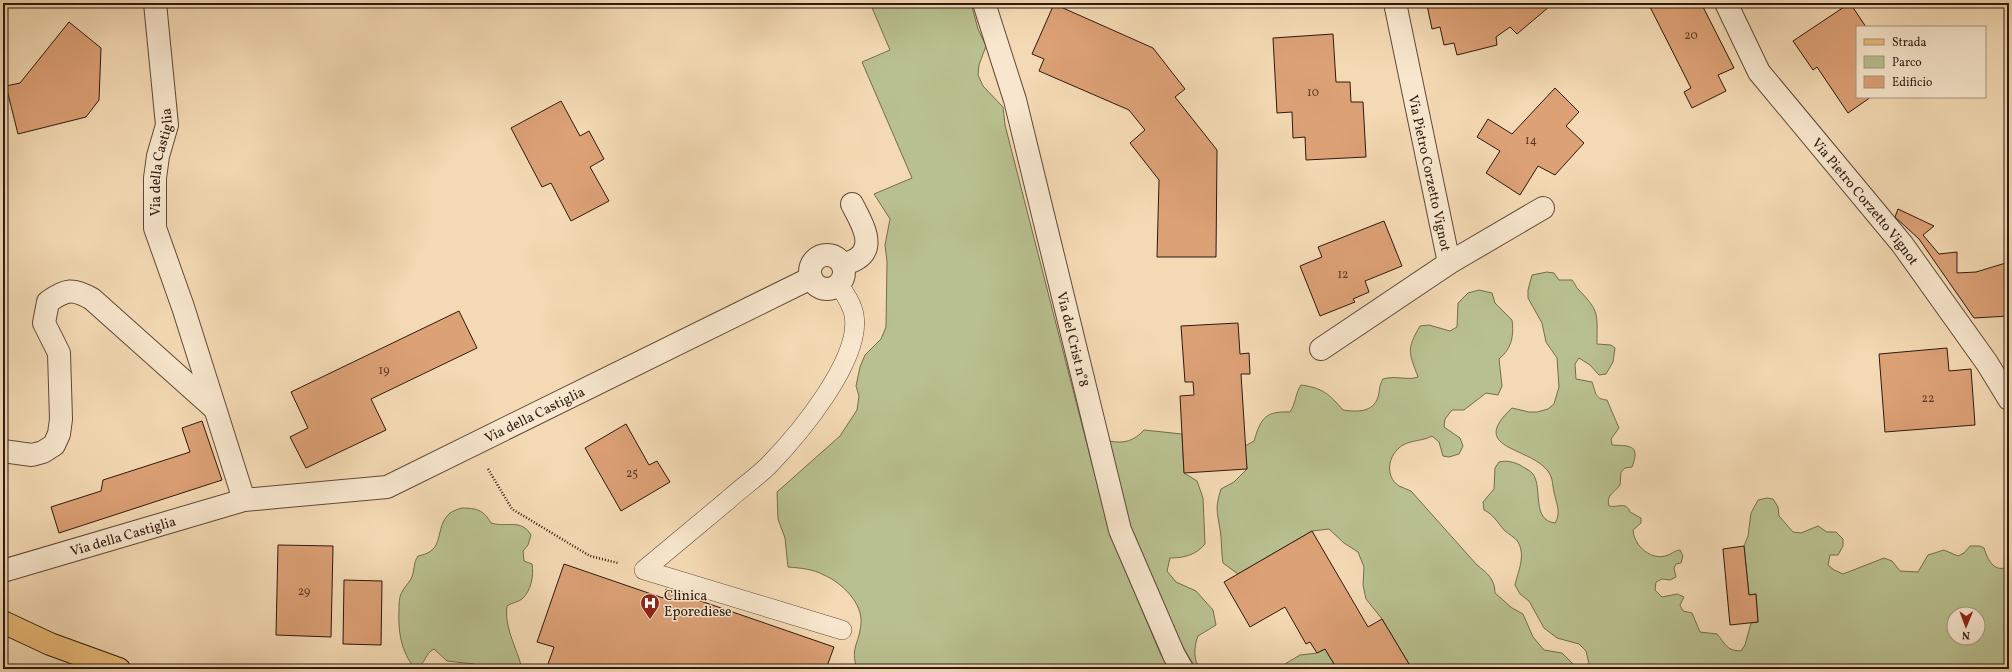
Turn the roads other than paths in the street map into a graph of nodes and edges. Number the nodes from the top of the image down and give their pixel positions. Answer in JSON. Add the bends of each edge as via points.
{"nodes":[{"id":1,"x":155,"y":3,"type":"edge"},
{"id":2,"x":984,"y":3,"type":"edge"},
{"id":3,"x":1395,"y":3,"type":"edge"},
{"id":4,"x":1726,"y":3,"type":"edge"},
{"id":5,"x":852,"y":204,"type":"dead end"},
{"id":6,"x":1543,"y":208,"type":"dead end"},
{"id":7,"x":1449,"y":263,"type":"junction"},
{"id":8,"x":842,"y":274,"type":"junction"},
{"id":9,"x":811,"y":278,"type":"junction"},
{"id":10,"x":1321,"y":349,"type":"dead end"},
{"id":11,"x":2009,"y":399,"type":"edge"},
{"id":12,"x":215,"y":408,"type":"junction"},
{"id":13,"x":3,"y":451,"type":"edge"},
{"id":14,"x":244,"y":500,"type":"junction"},
{"id":15,"x":3,"y":572,"type":"edge"},
{"id":16,"x":3,"y":622,"type":"edge"},
{"id":17,"x":842,"y":630,"type":"dead end"},
{"id":18,"x":119,"y":669,"type":"edge"},
{"id":19,"x":1182,"y":669,"type":"edge"}],
"edges":[{"from":1,"to":12,"type":"street","name":"Via della Castiglia","via":[[168,125],[158,156],[155,178],[155,228]]},
{"from":2,"to":19,"type":"street","name":"Via del Crist n°8","via":[[1015,100],[1120,530],[1174,656]]},
{"from":3,"to":7,"type":"street","name":"Via Pietro Corzetto Vignot"},
{"from":4,"to":11,"type":"street","name":"Via Pietro Corzetto Vignot","via":[[1759,72],[1902,244],[1987,363]]},
{"from":5,"to":8,"type":"street","via":[[866,234],[865,249]]},
{"from":6,"to":7,"type":"street"},
{"from":7,"to":10,"type":"street","name":"Via Pietro Corzetto Vignot"},
{"from":8,"to":9,"type":"street","via":[[831,289],[817,286]]},
{"from":8,"to":9,"type":"street","via":[[833,255],[820,256],[811,266]]},
{"from":8,"to":17,"type":"lane","via":[[854,315],[854,326],[843,367],[831,387],[807,421],[769,465],[644,570]]},
{"from":9,"to":14,"type":"street","name":"Via della Castiglia","via":[[387,487]]},
{"from":12,"to":13,"type":"street","via":[[92,299],[78,291],[60,293],[48,302],[44,323],[59,352],[59,434],[54,445],[43,452],[32,455]]},
{"from":12,"to":14,"type":"street","name":"Via della Castiglia"},
{"from":14,"to":15,"type":"street","name":"Via della Castiglia"},
{"from":16,"to":18,"type":"main road","via":[[50,644]]}]}
